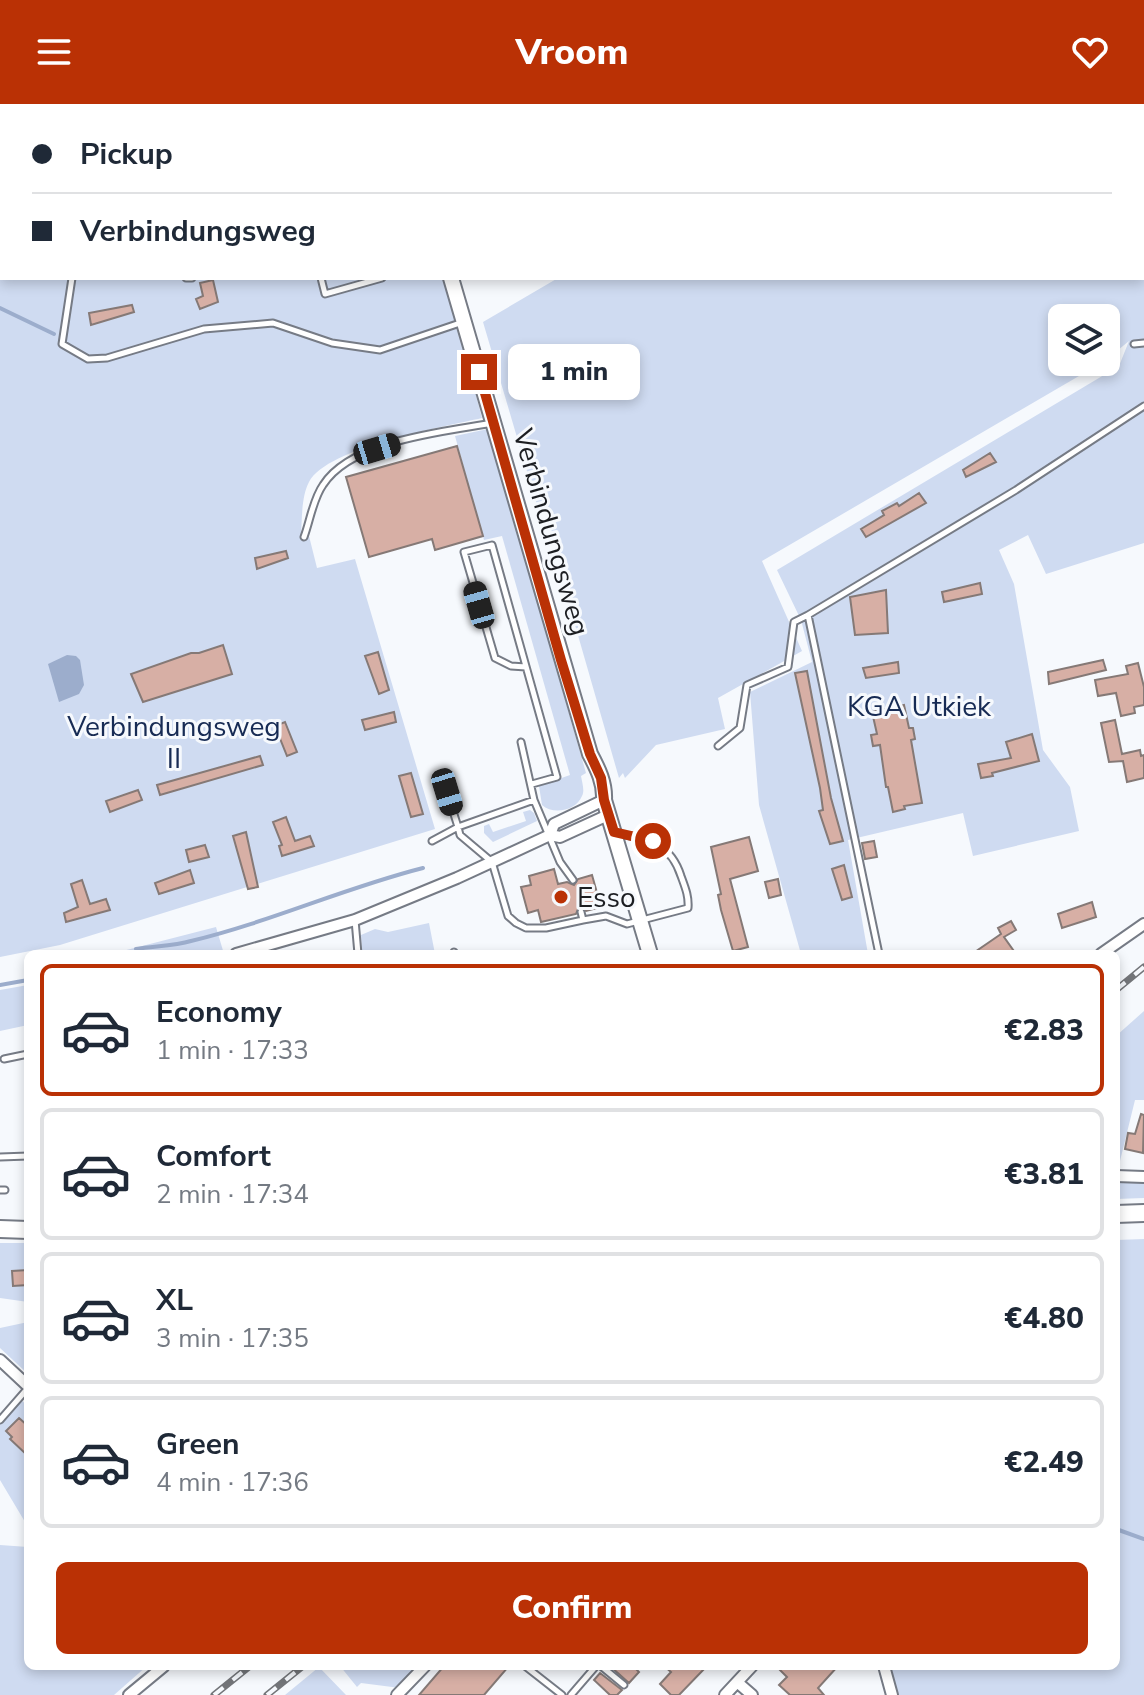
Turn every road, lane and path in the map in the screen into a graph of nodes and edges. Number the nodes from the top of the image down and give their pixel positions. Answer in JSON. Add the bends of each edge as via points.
{"nodes":[{"id":1,"x":72,"y":280,"type":"edge"},
{"id":2,"x":322,"y":280,"type":"edge"},
{"id":3,"x":375,"y":280,"type":"edge"},
{"id":4,"x":452,"y":280,"type":"edge"},
{"id":5,"x":464,"y":322,"type":"junction"},
{"id":6,"x":1144,"y":343,"type":"edge"},
{"id":7,"x":1134,"y":344,"type":"dead end"},
{"id":8,"x":1144,"y":406,"type":"edge"},
{"id":9,"x":494,"y":423,"type":"junction"},
{"id":10,"x":304,"y":537,"type":"dead end"},
{"id":11,"x":808,"y":615,"type":"junction"},
{"id":12,"x":526,"y":667,"type":"junction"},
{"id":13,"x":521,"y":742,"type":"dead end"},
{"id":14,"x":718,"y":746,"type":"dead end"},
{"id":15,"x":532,"y":784,"type":"junction"},
{"id":16,"x":447,"y":792,"type":"dead end"},
{"id":17,"x":534,"y":800,"type":"junction"},
{"id":18,"x":606,"y":807,"type":"junction"},
{"id":19,"x":458,"y":827,"type":"junction"},
{"id":20,"x":614,"y":832,"type":"junction"},
{"id":21,"x":550,"y":835,"type":"junction"},
{"id":22,"x":432,"y":841,"type":"dead end"},
{"id":23,"x":492,"y":862,"type":"junction"},
{"id":24,"x":573,"y":880,"type":"dead end"},
{"id":25,"x":581,"y":912,"type":"dead end"},
{"id":26,"x":355,"y":920,"type":"junction"},
{"id":27,"x":583,"y":920,"type":"junction"},
{"id":28,"x":634,"y":923,"type":"junction"},
{"id":29,"x":1144,"y":924,"type":"edge"},
{"id":30,"x":253,"y":950,"type":"edge"},
{"id":31,"x":358,"y":950,"type":"edge"},
{"id":32,"x":648,"y":950,"type":"edge"},
{"id":33,"x":878,"y":950,"type":"edge"},
{"id":34,"x":1107,"y":950,"type":"edge"},
{"id":35,"x":24,"y":1055,"type":"edge"},
{"id":36,"x":4,"y":1059,"type":"dead end"},
{"id":37,"x":24,"y":1156,"type":"edge"},
{"id":38,"x":0,"y":1157,"type":"edge"},
{"id":39,"x":1120,"y":1176,"type":"edge"},
{"id":40,"x":1144,"y":1177,"type":"edge"},
{"id":41,"x":1144,"y":1213,"type":"edge"},
{"id":42,"x":1120,"y":1214,"type":"edge"},
{"id":43,"x":0,"y":1229,"type":"edge"},
{"id":44,"x":24,"y":1230,"type":"edge"},
{"id":45,"x":0,"y":1360,"type":"edge"},
{"id":46,"x":24,"y":1383,"type":"edge"},
{"id":47,"x":24,"y":1392,"type":"edge"},
{"id":48,"x":0,"y":1420,"type":"edge"},
{"id":49,"x":159,"y":1670,"type":"edge"},
{"id":50,"x":421,"y":1670,"type":"edge"},
{"id":51,"x":530,"y":1670,"type":"edge"},
{"id":52,"x":595,"y":1670,"type":"edge"},
{"id":53,"x":604,"y":1670,"type":"edge"},
{"id":54,"x":748,"y":1670,"type":"edge"},
{"id":55,"x":885,"y":1670,"type":"edge"},
{"id":56,"x":737,"y":1682,"type":"junction"},
{"id":57,"x":624,"y":1685,"type":"dead end"},
{"id":58,"x":129,"y":1695,"type":"edge"},
{"id":59,"x":397,"y":1695,"type":"edge"},
{"id":60,"x":562,"y":1695,"type":"edge"},
{"id":61,"x":571,"y":1695,"type":"edge"},
{"id":62,"x":725,"y":1695,"type":"edge"},
{"id":63,"x":752,"y":1695,"type":"edge"},
{"id":64,"x":892,"y":1695,"type":"edge"}],
"edges":[{"from":1,"to":5,"type":"lane","via":[[62,344],[88,359],[204,329],[273,323],[332,343],[380,350]]},
{"from":2,"to":3,"type":"lane","via":[[325,294]]},
{"from":4,"to":5,"type":"main road","name":"Verbindungsweg"},
{"from":5,"to":9,"type":"main road","name":"Verbindungsweg"},
{"from":6,"to":7,"type":"lane"},
{"from":8,"to":11,"type":"lane"},
{"from":9,"to":10,"type":"lane","via":[[358,455],[321,488]]},
{"from":9,"to":18,"type":"main road","name":"Verbindungsweg","via":[[597,791]]},
{"from":11,"to":14,"type":"lane","via":[[794,622],[788,667],[747,685],[740,728]]},
{"from":11,"to":33,"type":"lane"},
{"from":12,"to":12,"type":"lane","via":[[495,658],[464,552],[492,545]]},
{"from":12,"to":15,"type":"lane","via":[[557,777]]},
{"from":13,"to":15,"type":"lane"},
{"from":15,"to":17,"type":"lane"},
{"from":16,"to":19,"type":"lane"},
{"from":17,"to":19,"type":"lane"},
{"from":17,"to":21,"type":"lane"},
{"from":18,"to":20,"type":"main road","name":"Verbindungsweg"},
{"from":18,"to":21,"type":"street","via":[[554,824]]},
{"from":19,"to":22,"type":"lane"},
{"from":19,"to":23,"type":"lane","via":[[460,835]]},
{"from":20,"to":28,"type":"main road","name":"Verbindungsweg"},
{"from":20,"to":28,"type":"lane","via":[[653,841],[675,859],[689,898],[688,908]]},
{"from":21,"to":23,"type":"street"},
{"from":21,"to":24,"type":"lane"},
{"from":23,"to":26,"type":"street"},
{"from":23,"to":27,"type":"lane","via":[[508,916],[516,923],[546,928]]},
{"from":25,"to":27,"type":"lane"},
{"from":26,"to":30,"type":"street"},
{"from":26,"to":31,"type":"lane"},
{"from":27,"to":28,"type":"lane","via":[[608,917]]},
{"from":28,"to":32,"type":"main road","name":"Verbindungsweg"},
{"from":29,"to":34,"type":"street"},
{"from":35,"to":36,"type":"lane"},
{"from":37,"to":38,"type":"lane"},
{"from":39,"to":40,"type":"street"},
{"from":41,"to":42,"type":"main road"},
{"from":43,"to":44,"type":"main road"},
{"from":45,"to":46,"type":"street"},
{"from":47,"to":48,"type":"lane"},
{"from":49,"to":58,"type":"street"},
{"from":50,"to":59,"type":"street"},
{"from":51,"to":60,"type":"lane"},
{"from":52,"to":61,"type":"lane"},
{"from":53,"to":57,"type":"lane"},
{"from":54,"to":56,"type":"street"},
{"from":55,"to":64,"type":"street"},
{"from":56,"to":62,"type":"street"},
{"from":56,"to":63,"type":"street"}]}
